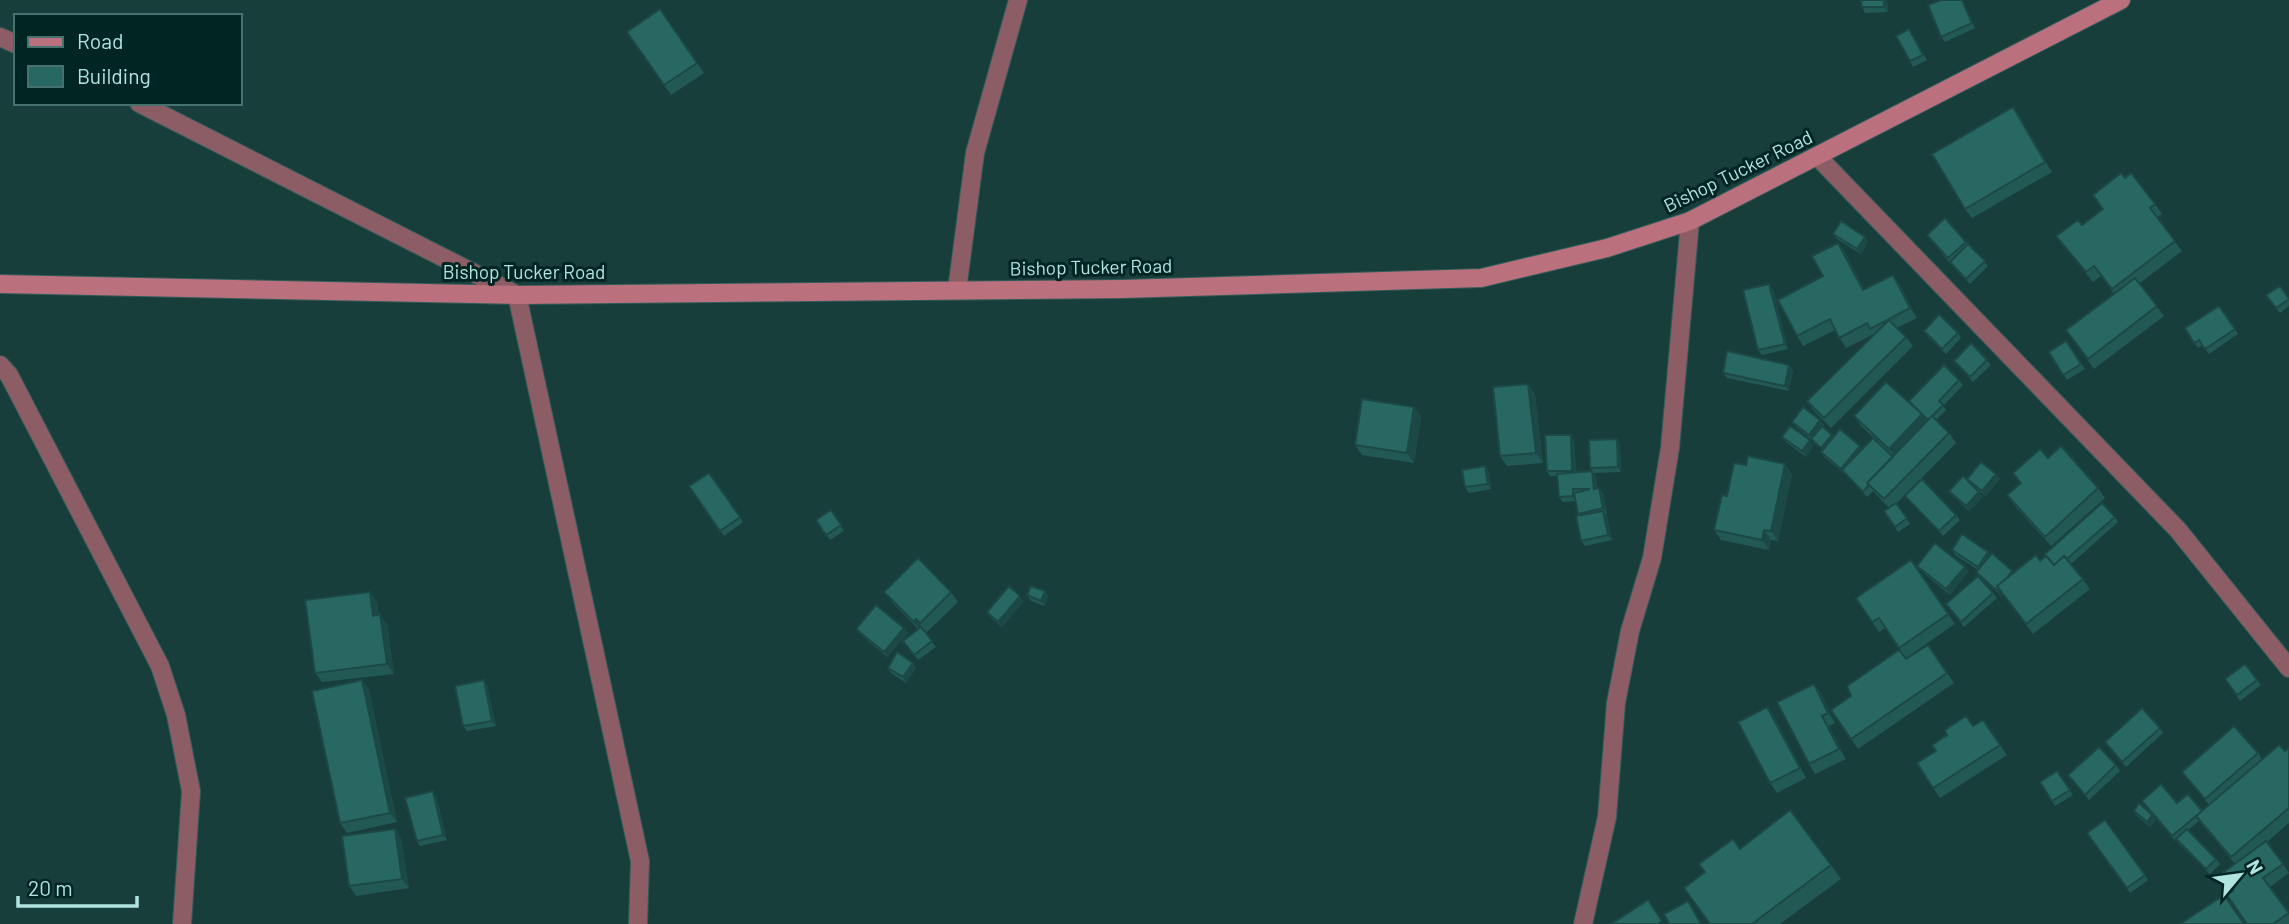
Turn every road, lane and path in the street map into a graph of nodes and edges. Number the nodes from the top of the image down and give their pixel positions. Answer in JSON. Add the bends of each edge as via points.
{"nodes":[{"id":1,"x":1018,"y":0,"type":"edge"},
{"id":2,"x":2121,"y":0,"type":"edge"},
{"id":3,"x":143,"y":105,"type":"edge"},
{"id":4,"x":1817,"y":156,"type":"junction"},
{"id":5,"x":1690,"y":221,"type":"junction"},
{"id":6,"x":0,"y":285,"type":"edge"},
{"id":7,"x":957,"y":290,"type":"junction"},
{"id":8,"x":517,"y":295,"type":"junction"},
{"id":9,"x":0,"y":365,"type":"edge"},
{"id":10,"x":2289,"y":668,"type":"edge"},
{"id":11,"x":182,"y":924,"type":"edge"},
{"id":12,"x":638,"y":924,"type":"edge"},
{"id":13,"x":1583,"y":924,"type":"edge"}],
"edges":[{"from":1,"to":7,"type":"street","via":[[975,153]]},
{"from":2,"to":4,"type":"main road","name":"Bishop Tucker Road"},
{"from":3,"to":8,"type":"street"},
{"from":4,"to":5,"type":"main road","name":"Bishop Tucker Road"},
{"from":4,"to":10,"type":"street","via":[[2178,530]]},
{"from":5,"to":7,"type":"main road","name":"Bishop Tucker Road","via":[[1607,248],[1481,278]]},
{"from":5,"to":13,"type":"street","via":[[1670,448],[1652,558],[1630,631],[1616,703],[1606,817]]},
{"from":6,"to":8,"type":"main road","name":"Bishop Tucker Road"},
{"from":7,"to":8,"type":"main road","name":"Bishop Tucker Road"},
{"from":8,"to":12,"type":"street","via":[[640,861]]},
{"from":9,"to":11,"type":"street","via":[[160,666],[191,791]]}]}
